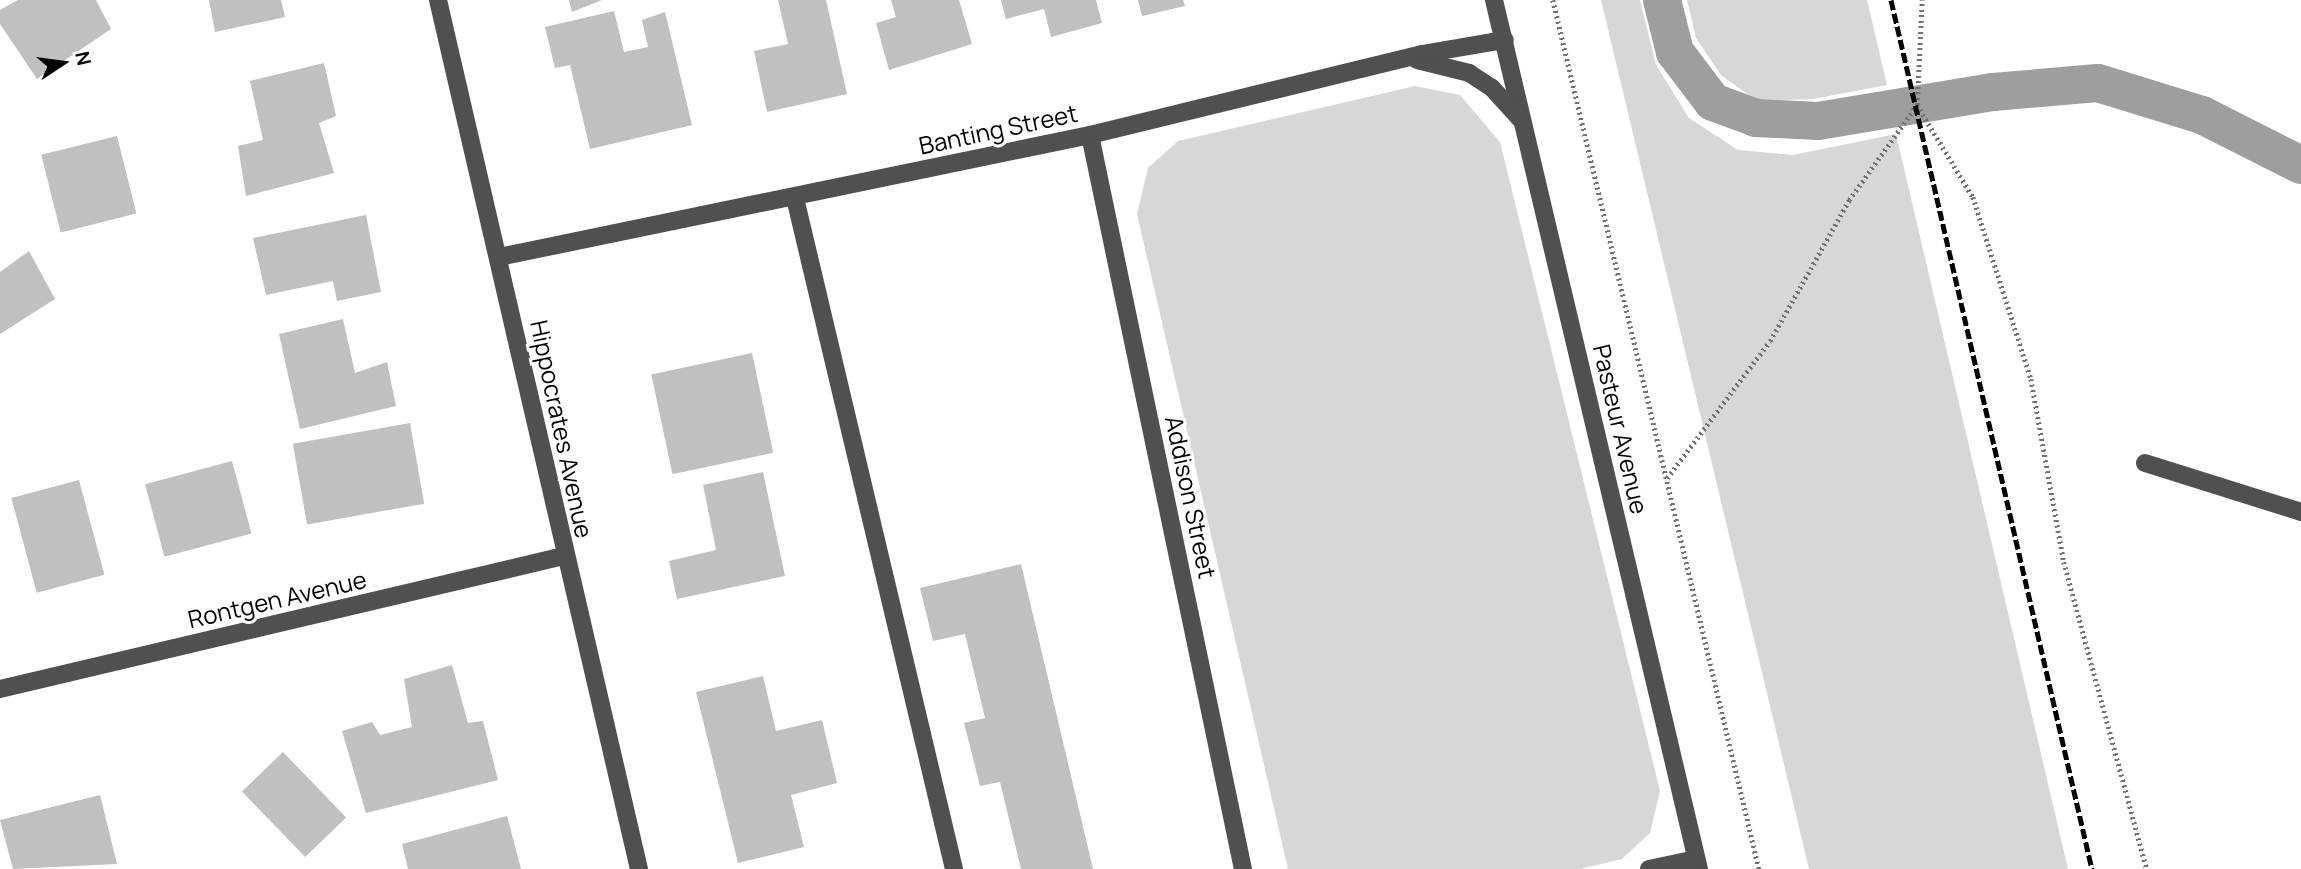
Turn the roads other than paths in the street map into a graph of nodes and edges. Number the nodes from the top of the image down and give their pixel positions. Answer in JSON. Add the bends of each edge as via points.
{"nodes":[{"id":1,"x":438,"y":0,"type":"edge"},
{"id":2,"x":1494,"y":0,"type":"edge"},
{"id":3,"x":1505,"y":40,"type":"junction"},
{"id":4,"x":1408,"y":58,"type":"junction"},
{"id":5,"x":1524,"y":124,"type":"junction"},
{"id":6,"x":1090,"y":135,"type":"junction"},
{"id":7,"x":796,"y":198,"type":"junction"},
{"id":8,"x":499,"y":257,"type":"junction"},
{"id":9,"x":2145,"y":463,"type":"dead end"},
{"id":10,"x":2301,"y":512,"type":"edge"},
{"id":11,"x":564,"y":556,"type":"junction"},
{"id":12,"x":0,"y":689,"type":"edge"},
{"id":13,"x":1697,"y":864,"type":"edge"},
{"id":14,"x":639,"y":869,"type":"edge"},
{"id":15,"x":954,"y":869,"type":"edge"},
{"id":16,"x":1244,"y":869,"type":"edge"},
{"id":17,"x":1649,"y":869,"type":"edge"}],
"edges":[{"from":1,"to":8,"type":"street","name":"Hippocrates Avenue"},
{"from":2,"to":3,"type":"street","name":"Pasteur Avenue"},
{"from":3,"to":4,"type":"street","name":"Banting Street"},
{"from":3,"to":5,"type":"street","name":"Pasteur Avenue"},
{"from":4,"to":5,"type":"street","via":[[1469,74],[1492,88]]},
{"from":4,"to":6,"type":"street","name":"Banting Street"},
{"from":5,"to":13,"type":"street","name":"Pasteur Avenue"},
{"from":6,"to":7,"type":"street","name":"Banting Street"},
{"from":6,"to":16,"type":"street","name":"Addison Street"},
{"from":7,"to":8,"type":"street","name":"Banting Street"},
{"from":7,"to":15,"type":"street"},
{"from":8,"to":11,"type":"street","name":"Hippocrates Avenue"},
{"from":9,"to":10,"type":"street"},
{"from":11,"to":12,"type":"street","name":"Rontgen Avenue"},
{"from":11,"to":14,"type":"street","name":"Hippocrates Avenue"},
{"from":13,"to":17,"type":"street"}]}
